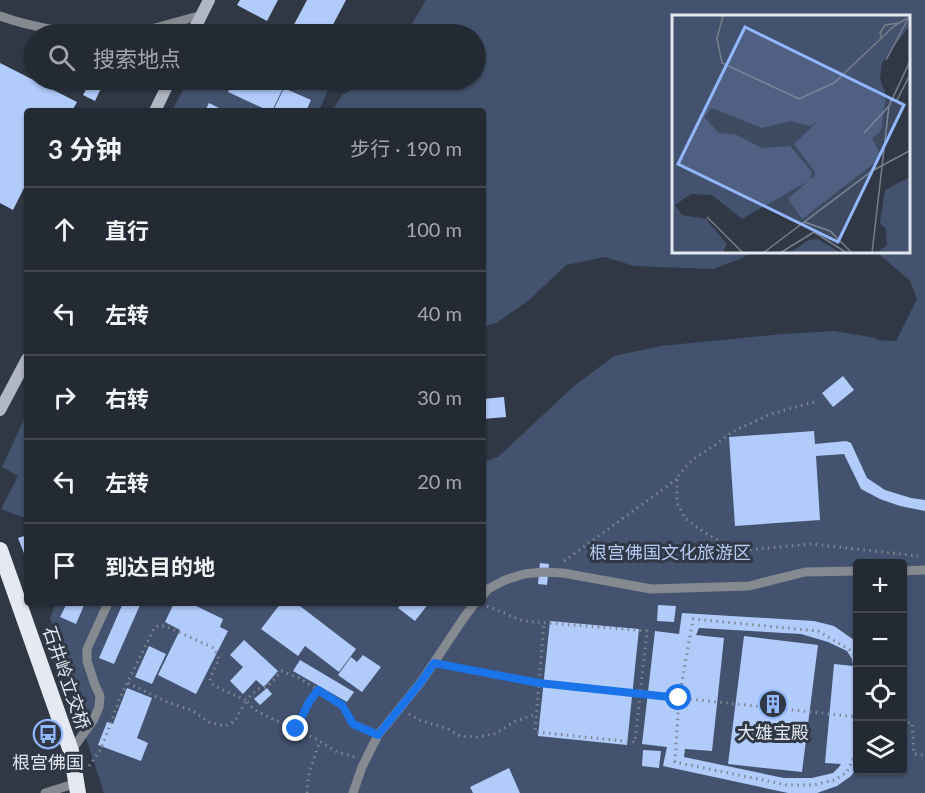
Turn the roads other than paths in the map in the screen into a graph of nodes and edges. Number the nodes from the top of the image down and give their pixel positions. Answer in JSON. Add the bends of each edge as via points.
{"nodes":[{"id":1,"x":209,"y":0,"type":"edge"},
{"id":2,"x":202,"y":15,"type":"junction"},
{"id":3,"x":0,"y":16,"type":"edge"},
{"id":4,"x":25,"y":24,"type":"edge"},
{"id":5,"x":170,"y":24,"type":"edge"},
{"id":6,"x":197,"y":24,"type":"edge"},
{"id":7,"x":165,"y":90,"type":"edge"},
{"id":8,"x":156,"y":108,"type":"edge"},
{"id":9,"x":24,"y":365,"type":"edge"},
{"id":10,"x":0,"y":410,"type":"edge"},
{"id":11,"x":0,"y":550,"type":"edge"},
{"id":12,"x":925,"y":570,"type":"edge"},
{"id":13,"x":853,"y":571,"type":"edge"},
{"id":14,"x":907,"y":571,"type":"edge"},
{"id":15,"x":486,"y":592,"type":"edge"},
{"id":16,"x":107,"y":606,"type":"edge"},
{"id":17,"x":473,"y":606,"type":"edge"},
{"id":18,"x":71,"y":751,"type":"junction"},
{"id":19,"x":78,"y":788,"type":"edge"},
{"id":20,"x":45,"y":793,"type":"edge"},
{"id":21,"x":353,"y":793,"type":"edge"}],
"edges":[{"from":1,"to":2,"type":"main road"},
{"from":2,"to":5,"type":"lane"},
{"from":2,"to":6,"type":"main road"},
{"from":3,"to":4,"type":"lane"},
{"from":7,"to":8,"type":"main road"},
{"from":9,"to":10,"type":"main road"},
{"from":11,"to":18,"type":"highway","name":"石井岭立交桥"},
{"from":12,"to":14,"type":"lane"},
{"from":13,"to":15,"type":"lane","via":[[805,572],[749,585],[651,589],[548,572],[505,579]]},
{"from":16,"to":18,"type":"lane","via":[[87,649],[87,661],[100,696],[99,707]]},
{"from":17,"to":21,"type":"lane","via":[[421,682],[378,735]]},
{"from":18,"to":19,"type":"highway","name":"石井岭立交桥"},
{"from":19,"to":20,"type":"lane"}]}
